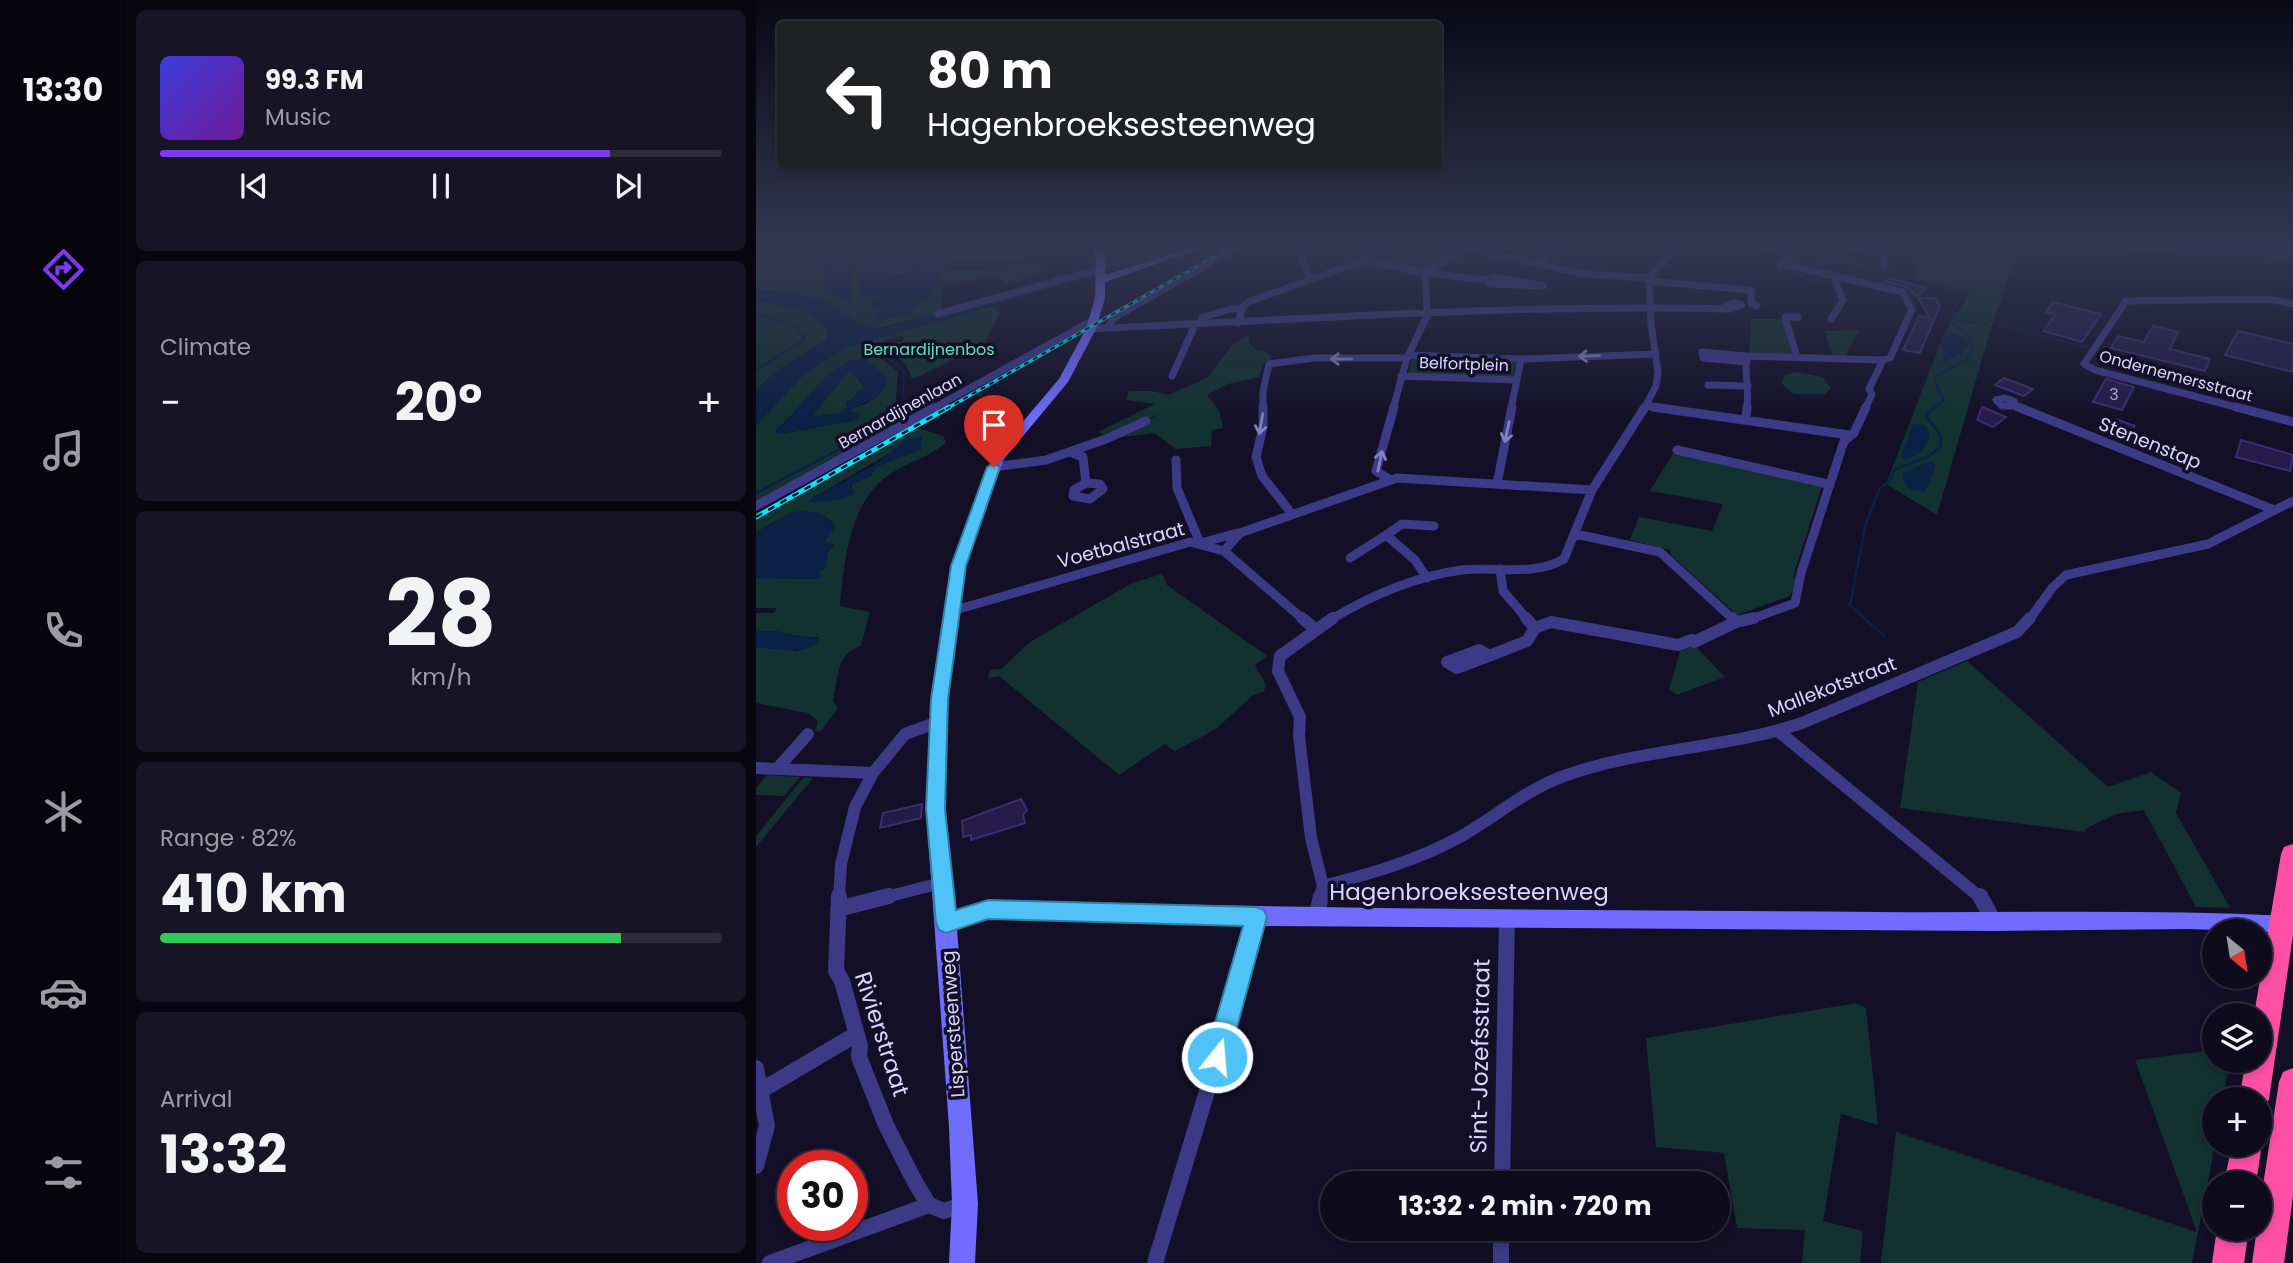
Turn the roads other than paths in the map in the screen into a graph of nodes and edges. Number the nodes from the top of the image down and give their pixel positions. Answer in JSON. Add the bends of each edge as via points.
{"nodes":[{"id":1,"x":965,"y":307,"type":"edge"},
{"id":2,"x":1096,"y":307,"type":"edge"},
{"id":3,"x":1133,"y":307,"type":"edge"},
{"id":4,"x":1427,"y":307,"type":"edge"},
{"id":5,"x":1650,"y":307,"type":"junction"},
{"id":6,"x":1838,"y":307,"type":"edge"},
{"id":7,"x":1911,"y":307,"type":"edge"},
{"id":8,"x":2120,"y":307,"type":"edge"},
{"id":9,"x":1723,"y":308,"type":"dead end"},
{"id":10,"x":1242,"y":309,"type":"joint"},
{"id":11,"x":937,"y":314,"type":"dead end"},
{"id":12,"x":1428,"y":315,"type":"junction"},
{"id":13,"x":1775,"y":316,"type":"dead end"},
{"id":14,"x":1784,"y":317,"type":"junction"},
{"id":15,"x":1798,"y":317,"type":"dead end"},
{"id":16,"x":1830,"y":319,"type":"dead end"},
{"id":17,"x":1198,"y":321,"type":"junction"},
{"id":18,"x":1238,"y":323,"type":"junction"},
{"id":19,"x":1093,"y":324,"type":"junction"},
{"id":20,"x":1108,"y":328,"type":"junction"},
{"id":21,"x":1656,"y":354,"type":"junction"},
{"id":22,"x":1407,"y":356,"type":"junction"},
{"id":23,"x":1797,"y":357,"type":"junction"},
{"id":24,"x":1703,"y":358,"type":"dead end"},
{"id":25,"x":1521,"y":359,"type":"junction"},
{"id":26,"x":1746,"y":359,"type":"junction"},
{"id":27,"x":1883,"y":360,"type":"junction"},
{"id":28,"x":1172,"y":376,"type":"dead end"},
{"id":29,"x":1401,"y":376,"type":"junction"},
{"id":30,"x":1517,"y":380,"type":"junction"},
{"id":31,"x":1708,"y":385,"type":"dead end"},
{"id":32,"x":1748,"y":386,"type":"junction"},
{"id":33,"x":1646,"y":406,"type":"junction"},
{"id":34,"x":2015,"y":406,"type":"dead end"},
{"id":35,"x":1746,"y":419,"type":"junction"},
{"id":36,"x":1146,"y":421,"type":"dead end"},
{"id":37,"x":2293,"y":422,"type":"edge"},
{"id":38,"x":1849,"y":435,"type":"junction"},
{"id":39,"x":1677,"y":450,"type":"dead end"},
{"id":40,"x":1070,"y":452,"type":"junction"},
{"id":41,"x":1176,"y":460,"type":"dead end"},
{"id":42,"x":994,"y":467,"type":"junction"},
{"id":43,"x":1389,"y":479,"type":"junction"},
{"id":44,"x":1086,"y":483,"type":"dead end"},
{"id":45,"x":1497,"y":484,"type":"junction"},
{"id":46,"x":1828,"y":484,"type":"junction"},
{"id":47,"x":1592,"y":491,"type":"junction"},
{"id":48,"x":2293,"y":501,"type":"edge"},
{"id":49,"x":756,"y":506,"type":"edge"},
{"id":50,"x":2274,"y":510,"type":"junction"},
{"id":51,"x":1292,"y":514,"type":"junction"},
{"id":52,"x":1434,"y":526,"type":"dead end"},
{"id":53,"x":1240,"y":533,"type":"junction"},
{"id":54,"x":1575,"y":534,"type":"junction"},
{"id":55,"x":1386,"y":536,"type":"junction"},
{"id":56,"x":1200,"y":542,"type":"junction"},
{"id":57,"x":1224,"y":551,"type":"junction"},
{"id":58,"x":1350,"y":558,"type":"dead end"},
{"id":59,"x":1500,"y":569,"type":"junction"},
{"id":60,"x":1427,"y":578,"type":"junction"},
{"id":61,"x":952,"y":611,"type":"junction"},
{"id":62,"x":1736,"y":622,"type":"junction"},
{"id":63,"x":1535,"y":628,"type":"junction"},
{"id":64,"x":1315,"y":629,"type":"junction"},
{"id":65,"x":1489,"y":656,"type":"dead end"},
{"id":66,"x":938,"y":722,"type":"junction"},
{"id":67,"x":1778,"y":731,"type":"junction"},
{"id":68,"x":808,"y":734,"type":"dead end"},
{"id":69,"x":756,"y":768,"type":"edge"},
{"id":70,"x":777,"y":769,"type":"junction"},
{"id":71,"x":873,"y":773,"type":"junction"},
{"id":72,"x":2293,"y":854,"type":"edge"},
{"id":73,"x":941,"y":883,"type":"junction"},
{"id":74,"x":1322,"y":886,"type":"junction"},
{"id":75,"x":838,"y":909,"type":"junction"},
{"id":76,"x":1256,"y":917,"type":"junction"},
{"id":77,"x":1316,"y":917,"type":"junction"},
{"id":78,"x":1994,"y":922,"type":"junction"},
{"id":79,"x":946,"y":923,"type":"junction"},
{"id":80,"x":1507,"y":924,"type":"junction"},
{"id":81,"x":2202,"y":925,"type":"edge"},
{"id":82,"x":2288,"y":925,"type":"edge"},
{"id":83,"x":2272,"y":947,"type":"edge"},
{"id":84,"x":2265,"y":989,"type":"edge"},
{"id":85,"x":855,"y":1035,"type":"junction"},
{"id":86,"x":756,"y":1068,"type":"edge"},
{"id":87,"x":2293,"y":1083,"type":"edge"},
{"id":88,"x":2255,"y":1087,"type":"edge"},
{"id":89,"x":760,"y":1091,"type":"junction"},
{"id":90,"x":756,"y":1166,"type":"edge"},
{"id":91,"x":1502,"y":1171,"type":"edge"},
{"id":92,"x":965,"y":1204,"type":"junction"},
{"id":93,"x":929,"y":1205,"type":"junction"},
{"id":94,"x":1502,"y":1241,"type":"edge"},
{"id":95,"x":2231,"y":1241,"type":"edge"},
{"id":96,"x":770,"y":1263,"type":"edge"},
{"id":97,"x":962,"y":1263,"type":"edge"},
{"id":98,"x":1155,"y":1263,"type":"edge"},
{"id":99,"x":1501,"y":1263,"type":"edge"},
{"id":100,"x":2228,"y":1263,"type":"edge"},
{"id":101,"x":2268,"y":1263,"type":"edge"}],
"edges":[{"from":1,"to":11,"type":"street"},
{"from":2,"to":19,"type":"street","name":"Lispersteenweg"},
{"from":3,"to":20,"type":"street","via":[[1114,318]]},
{"from":4,"to":12,"type":"street"},
{"from":5,"to":9,"type":"street"},
{"from":5,"to":12,"type":"street"},
{"from":5,"to":21,"type":"street"},
{"from":6,"to":16,"type":"street"},
{"from":7,"to":27,"type":"street","via":[[1890,358]]},
{"from":8,"to":37,"type":"street","name":"Ondernemersstraat","via":[[2084,363],[2095,370]]},
{"from":10,"to":17,"type":"street"},
{"from":10,"to":18,"type":"street"},
{"from":12,"to":18,"type":"street"},
{"from":12,"to":22,"type":"street"},
{"from":13,"to":14,"type":"street"},
{"from":14,"to":15,"type":"street"},
{"from":14,"to":23,"type":"street"},
{"from":17,"to":18,"type":"street"},
{"from":17,"to":20,"type":"street"},
{"from":17,"to":28,"type":"street"},
{"from":19,"to":20,"type":"street"},
{"from":19,"to":42,"type":"street","name":"Lispersteenweg","via":[[1064,380]]},
{"from":19,"to":49,"type":"street","name":"Bernardijnenlaan"},
{"from":21,"to":25,"type":"street","one_way":true},
{"from":21,"to":33,"type":"street","via":[[1657,379]]},
{"from":22,"to":25,"type":"street","name":"Belfortplein"},
{"from":22,"to":29,"type":"street"},
{"from":22,"to":51,"type":"street","name":"Belfortplein","one_way":true,"via":[[1269,364],[1256,457],[1262,476]]},
{"from":23,"to":26,"type":"street"},
{"from":23,"to":27,"type":"street"},
{"from":24,"to":26,"type":"street"},
{"from":25,"to":30,"type":"street","name":"Belfortplein"},
{"from":26,"to":32,"type":"street"},
{"from":27,"to":38,"type":"street","via":[[1869,389],[1872,394]]},
{"from":29,"to":30,"type":"street","name":"Belfortplein"},
{"from":43,"to":29,"type":"street","one_way":true,"via":[[1376,471]]},
{"from":30,"to":45,"type":"street","one_way":true},
{"from":31,"to":32,"type":"street"},
{"from":32,"to":35,"type":"street"},
{"from":33,"to":35,"type":"street"},
{"from":33,"to":47,"type":"street"},
{"from":34,"to":50,"type":"street","name":"Stenenstap"},
{"from":35,"to":38,"type":"street"},
{"from":36,"to":40,"type":"street"},
{"from":38,"to":46,"type":"street"},
{"from":39,"to":46,"type":"street"},
{"from":40,"to":42,"type":"street"},
{"from":40,"to":44,"type":"street","via":[[1083,457]]},
{"from":41,"to":56,"type":"street","via":[[1177,488]]},
{"from":42,"to":61,"type":"street","name":"Lispersteenweg","via":[[958,566]]},
{"from":43,"to":45,"type":"street"},
{"from":43,"to":51,"type":"street"},
{"from":45,"to":47,"type":"street"},
{"from":46,"to":62,"type":"street","via":[[1795,603]]},
{"from":47,"to":54,"type":"street"},
{"from":48,"to":50,"type":"street","name":"Mallekotstraat"},
{"from":50,"to":67,"type":"street","name":"Mallekotstraat","via":[[2198,548],[2066,575],[2017,632]]},
{"from":51,"to":53,"type":"street"},
{"from":52,"to":55,"type":"street","via":[[1402,524]]},
{"from":53,"to":56,"type":"street"},
{"from":53,"to":57,"type":"street"},
{"from":54,"to":59,"type":"street","via":[[1564,559],[1553,566]]},
{"from":54,"to":62,"type":"street","via":[[1660,552]]},
{"from":55,"to":58,"type":"street"},
{"from":55,"to":60,"type":"street","via":[[1415,560]]},
{"from":56,"to":57,"type":"street","name":"Voetbalstraat"},
{"from":56,"to":61,"type":"street","name":"Voetbalstraat","via":[[1175,544]]},
{"from":57,"to":64,"type":"street","name":"Voetbalstraat"},
{"from":59,"to":60,"type":"street","via":[[1461,570]]},
{"from":59,"to":63,"type":"street","via":[[1503,591]]},
{"from":60,"to":64,"type":"street"},
{"from":61,"to":66,"type":"street","name":"Lispersteenweg"},
{"from":62,"to":63,"type":"street","via":[[1678,645],[1551,622]]},
{"from":63,"to":65,"type":"street","via":[[1527,641]]},
{"from":64,"to":74,"type":"street","via":[[1287,648],[1276,666],[1300,717],[1311,838]]},
{"from":66,"to":71,"type":"street","name":"Rivierstraat","via":[[905,734]]},
{"from":66,"to":73,"type":"street","name":"Lispersteenweg","via":[[935,809]]},
{"from":67,"to":74,"type":"street","name":"Mallekotstraat","via":[[1596,764],[1531,792],[1425,854]]},
{"from":67,"to":78,"type":"street","via":[[1979,895]]},
{"from":68,"to":70,"type":"street"},
{"from":69,"to":70,"type":"street"},
{"from":70,"to":71,"type":"street"},
{"from":71,"to":75,"type":"street","name":"Rivierstraat","via":[[849,825]]},
{"from":72,"to":82,"type":"highway"},
{"from":73,"to":75,"type":"street"},
{"from":73,"to":79,"type":"street","name":"Lispersteenweg"},
{"from":74,"to":77,"type":"street"},
{"from":75,"to":85,"type":"street","name":"Rivierstraat","via":[[836,971]]},
{"from":76,"to":77,"type":"street","name":"Hagenbroeksesteenweg"},
{"from":76,"to":79,"type":"street","name":"Hagenbroeksesteenweg","via":[[988,910]]},
{"from":76,"to":98,"type":"street"},
{"from":77,"to":80,"type":"street","name":"Hagenbroeksesteenweg"},
{"from":78,"to":80,"type":"street","name":"Hagenbroeksesteenweg"},
{"from":78,"to":81,"type":"street","name":"Hagenbroeksesteenweg"},
{"from":79,"to":92,"type":"street","name":"Lispersteenweg"},
{"from":80,"to":91,"type":"street","name":"Sint-Jozefsstraat"},
{"from":82,"to":83,"type":"highway"},
{"from":84,"to":88,"type":"highway"},
{"from":85,"to":89,"type":"street"},
{"from":85,"to":93,"type":"street","name":"Rivierstraat","via":[[886,1125]]},
{"from":86,"to":89,"type":"street"},
{"from":87,"to":101,"type":"highway"},
{"from":89,"to":90,"type":"street","via":[[767,1126]]},
{"from":92,"to":93,"type":"street","via":[[944,1211]]},
{"from":92,"to":97,"type":"street","name":"Lispersteenweg"},
{"from":93,"to":96,"type":"street"},
{"from":94,"to":99,"type":"street"},
{"from":95,"to":100,"type":"highway"}]}
